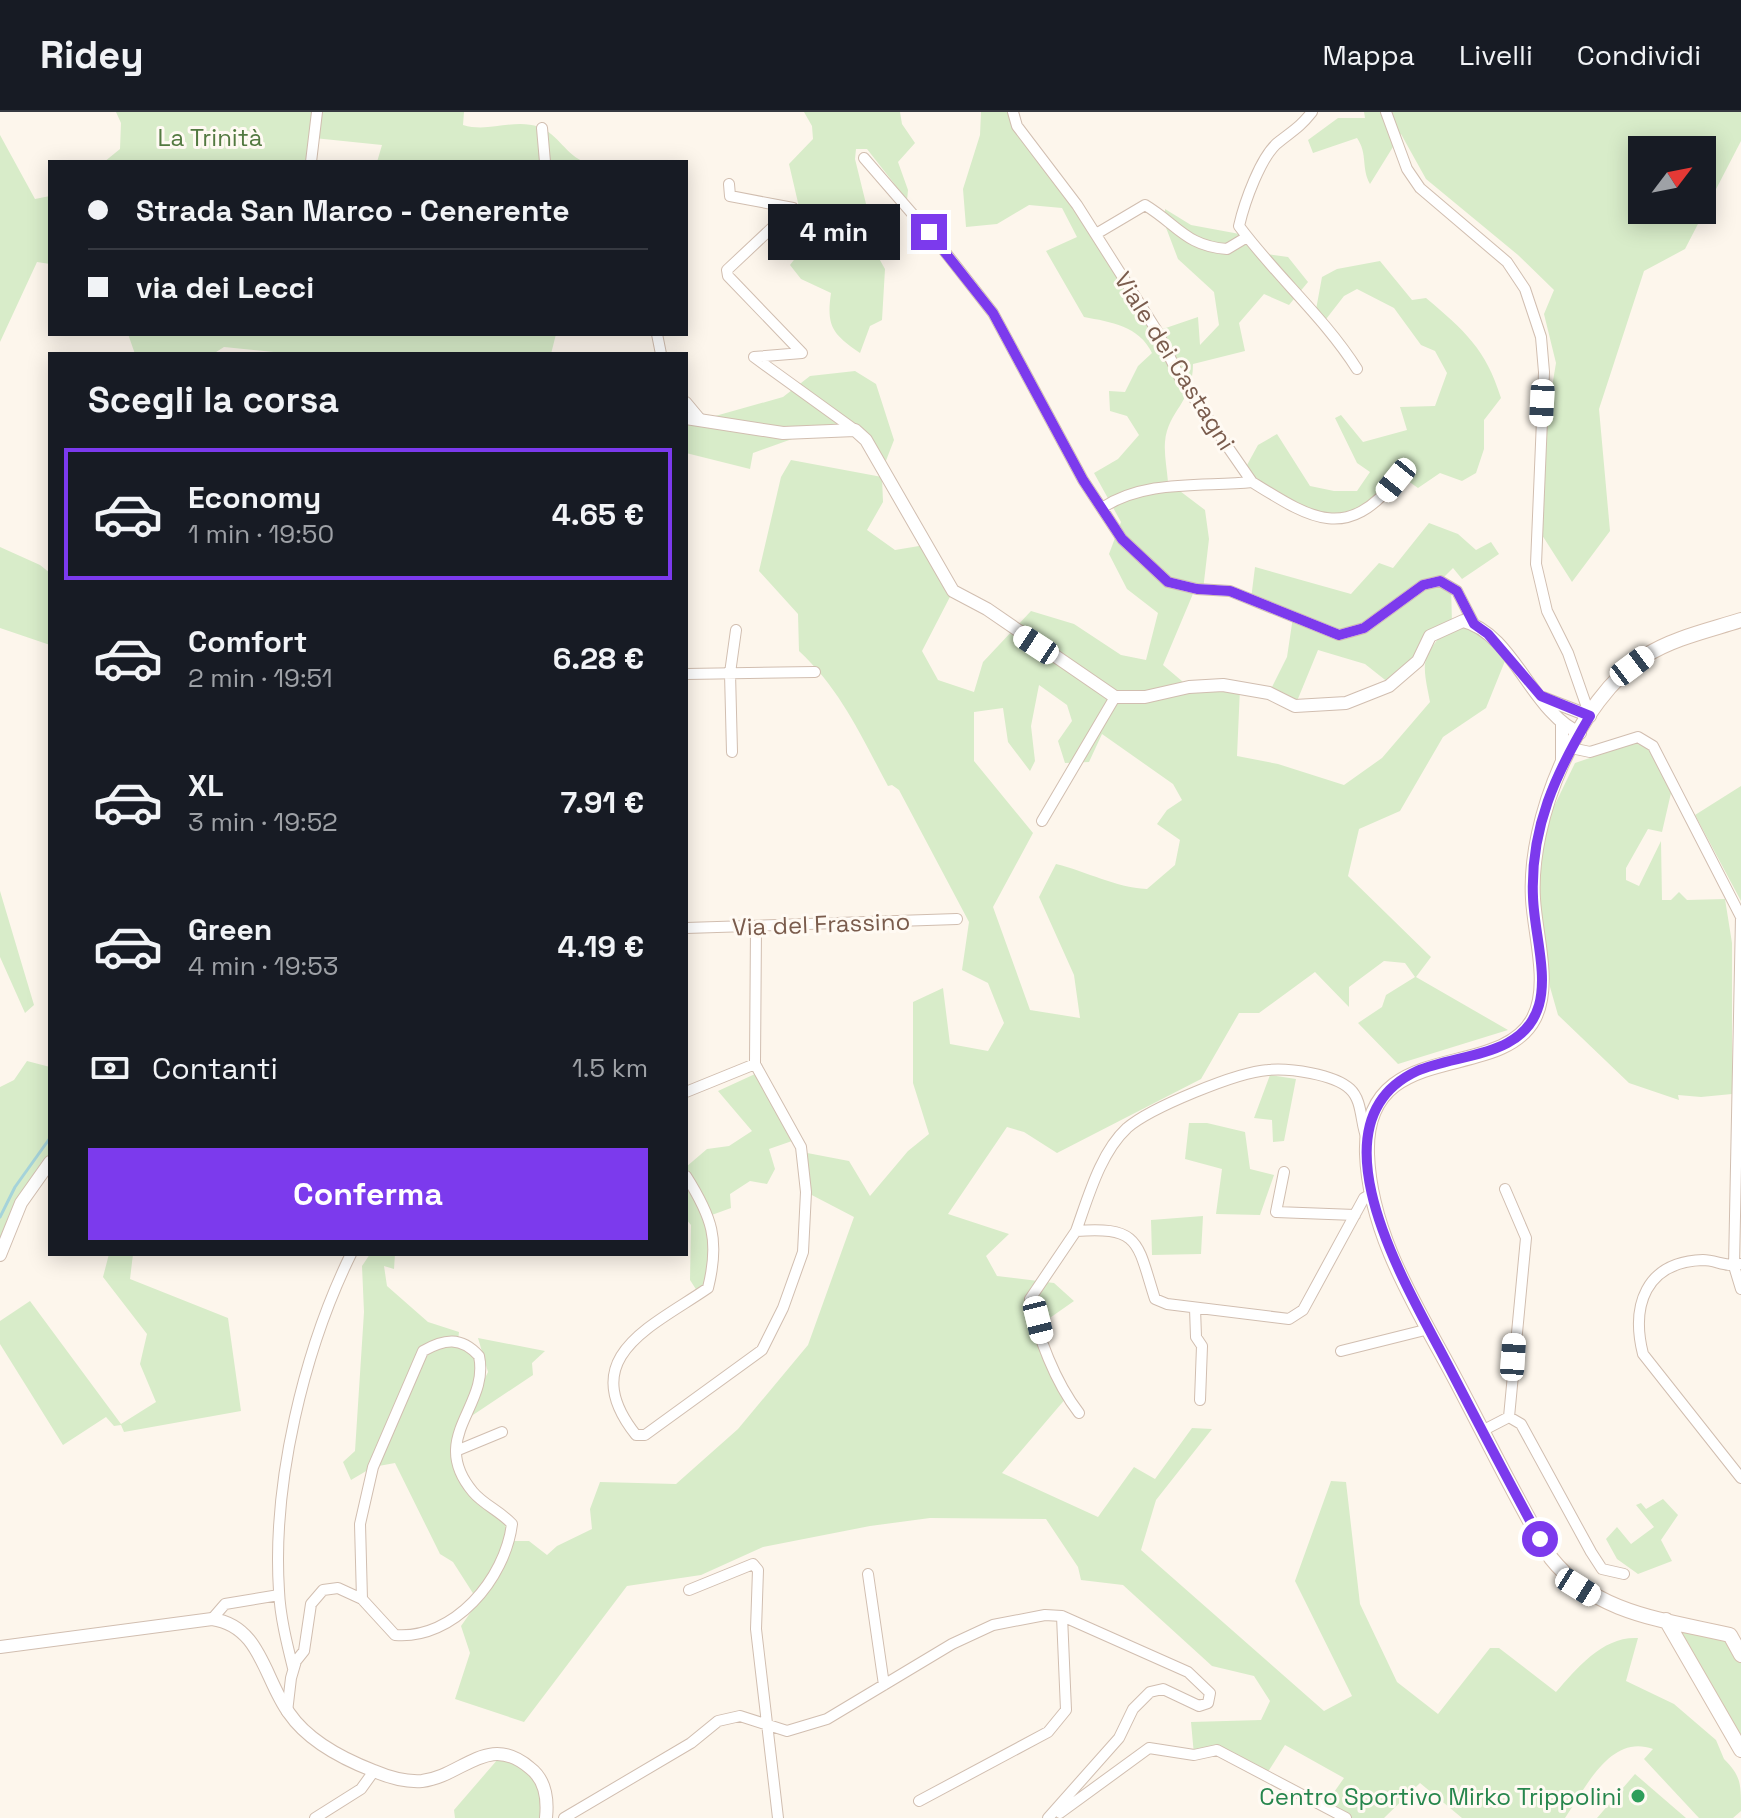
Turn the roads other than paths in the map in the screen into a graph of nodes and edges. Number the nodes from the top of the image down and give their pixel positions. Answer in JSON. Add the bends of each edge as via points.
{"nodes":[{"id":1,"x":317,"y":112,"type":"edge"},
{"id":2,"x":1013,"y":112,"type":"edge"},
{"id":3,"x":1312,"y":112,"type":"edge"},
{"id":4,"x":1386,"y":112,"type":"edge"},
{"id":5,"x":542,"y":128,"type":"dead end"},
{"id":6,"x":864,"y":158,"type":"dead end"},
{"id":7,"x":311,"y":160,"type":"edge"},
{"id":8,"x":545,"y":160,"type":"edge"},
{"id":9,"x":729,"y":184,"type":"dead end"},
{"id":10,"x":1096,"y":234,"type":"junction"},
{"id":11,"x":1247,"y":237,"type":"junction"},
{"id":12,"x":1357,"y":369,"type":"dead end"},
{"id":13,"x":688,"y":404,"type":"edge"},
{"id":14,"x":688,"y":418,"type":"edge"},
{"id":15,"x":701,"y":420,"type":"junction"},
{"id":16,"x":855,"y":430,"type":"junction"},
{"id":17,"x":1396,"y":480,"type":"dead end"},
{"id":18,"x":1252,"y":482,"type":"junction"},
{"id":19,"x":1102,"y":508,"type":"junction"},
{"id":20,"x":1741,"y":620,"type":"edge"},
{"id":21,"x":1474,"y":624,"type":"junction"},
{"id":22,"x":736,"y":630,"type":"dead end"},
{"id":23,"x":815,"y":672,"type":"dead end"},
{"id":24,"x":730,"y":673,"type":"junction"},
{"id":25,"x":688,"y":674,"type":"edge"},
{"id":26,"x":1575,"y":679,"type":"junction"},
{"id":27,"x":1541,"y":696,"type":"junction"},
{"id":28,"x":1115,"y":697,"type":"junction"},
{"id":29,"x":1560,"y":705,"type":"junction"},
{"id":30,"x":1590,"y":716,"type":"junction"},
{"id":31,"x":1560,"y":722,"type":"junction"},
{"id":32,"x":1580,"y":733,"type":"junction"},
{"id":33,"x":1571,"y":748,"type":"junction"},
{"id":34,"x":732,"y":752,"type":"dead end"},
{"id":35,"x":1562,"y":765,"type":"junction"},
{"id":36,"x":1042,"y":821,"type":"dead end"},
{"id":37,"x":957,"y":919,"type":"dead end"},
{"id":38,"x":756,"y":927,"type":"junction"},
{"id":39,"x":688,"y":928,"type":"edge"},
{"id":40,"x":755,"y":1064,"type":"junction"},
{"id":41,"x":688,"y":1091,"type":"edge"},
{"id":42,"x":1367,"y":1139,"type":"junction"},
{"id":43,"x":48,"y":1165,"type":"edge"},
{"id":44,"x":1284,"y":1172,"type":"dead end"},
{"id":45,"x":688,"y":1179,"type":"edge"},
{"id":46,"x":1505,"y":1189,"type":"dead end"},
{"id":47,"x":1371,"y":1194,"type":"junction"},
{"id":48,"x":1355,"y":1215,"type":"junction"},
{"id":49,"x":1076,"y":1231,"type":"junction"},
{"id":50,"x":0,"y":1255,"type":"edge"},
{"id":51,"x":350,"y":1256,"type":"edge"},
{"id":52,"x":1738,"y":1265,"type":"edge"},
{"id":53,"x":1741,"y":1289,"type":"edge"},
{"id":54,"x":1195,"y":1308,"type":"junction"},
{"id":55,"x":1429,"y":1329,"type":"junction"},
{"id":56,"x":1341,"y":1351,"type":"dead end"},
{"id":57,"x":1200,"y":1400,"type":"dead end"},
{"id":58,"x":1079,"y":1413,"type":"dead end"},
{"id":59,"x":1509,"y":1417,"type":"junction"},
{"id":60,"x":1482,"y":1431,"type":"junction"},
{"id":61,"x":502,"y":1432,"type":"dead end"},
{"id":62,"x":456,"y":1451,"type":"junction"},
{"id":63,"x":1741,"y":1478,"type":"edge"},
{"id":64,"x":868,"y":1574,"type":"dead end"},
{"id":65,"x":1624,"y":1574,"type":"dead end"},
{"id":66,"x":689,"y":1590,"type":"dead end"},
{"id":67,"x":279,"y":1595,"type":"junction"},
{"id":68,"x":362,"y":1599,"type":"junction"},
{"id":69,"x":1062,"y":1616,"type":"junction"},
{"id":70,"x":212,"y":1619,"type":"junction"},
{"id":71,"x":1666,"y":1620,"type":"junction"},
{"id":72,"x":0,"y":1647,"type":"edge"},
{"id":73,"x":1741,"y":1655,"type":"edge"},
{"id":74,"x":293,"y":1670,"type":"junction"},
{"id":75,"x":884,"y":1685,"type":"junction"},
{"id":76,"x":287,"y":1712,"type":"junction"},
{"id":77,"x":769,"y":1724,"type":"junction"},
{"id":78,"x":1741,"y":1750,"type":"edge"},
{"id":79,"x":374,"y":1771,"type":"junction"},
{"id":80,"x":919,"y":1801,"type":"dead end"},
{"id":81,"x":315,"y":1818,"type":"edge"},
{"id":82,"x":546,"y":1818,"type":"edge"},
{"id":83,"x":564,"y":1818,"type":"edge"},
{"id":84,"x":778,"y":1818,"type":"edge"},
{"id":85,"x":1050,"y":1818,"type":"edge"},
{"id":86,"x":1346,"y":1818,"type":"edge"}],
"edges":[{"from":1,"to":7,"type":"street"},
{"from":2,"to":10,"type":"street","name":"Viale dei Castagni","via":[[1017,126]]},
{"from":3,"to":11,"type":"street","via":[[1295,133],[1278,142],[1256,178],[1239,226]]},
{"from":4,"to":26,"type":"street","via":[[1407,169],[1420,188],[1507,262],[1525,289],[1541,337],[1536,564],[1547,611]]},
{"from":5,"to":8,"type":"street"},
{"from":6,"to":19,"type":"street","via":[[993,313]]},
{"from":9,"to":16,"type":"street","via":[[730,196],[793,208],[727,270],[802,353],[754,357]]},
{"from":10,"to":11,"type":"street","via":[[1145,205],[1172,221],[1190,241],[1227,249]]},
{"from":10,"to":18,"type":"street","name":"Viale dei Castagni","via":[[1180,378]]},
{"from":11,"to":12,"type":"street","via":[[1339,341]]},
{"from":13,"to":15,"type":"street"},
{"from":14,"to":15,"type":"street"},
{"from":15,"to":16,"type":"street","via":[[783,433]]},
{"from":16,"to":28,"type":"street","via":[[866,440],[953,591]]},
{"from":17,"to":18,"type":"street","via":[[1373,507],[1335,520],[1296,509]]},
{"from":18,"to":19,"type":"street","name":"Viale dei Castagni","via":[[1149,489]]},
{"from":19,"to":21,"type":"street","via":[[1122,539],[1168,582],[1230,591],[1339,635],[1364,628],[1423,585],[1440,581],[1457,591]]},
{"from":20,"to":30,"type":"main road","via":[[1646,655],[1621,676]]},
{"from":21,"to":27,"type":"street"},
{"from":21,"to":28,"type":"street","via":[[1463,621],[1430,636],[1418,661],[1389,686],[1346,703],[1295,706],[1269,693],[1223,685]]},
{"from":22,"to":24,"type":"street"},
{"from":23,"to":24,"type":"street"},
{"from":24,"to":25,"type":"street"},
{"from":24,"to":34,"type":"street"},
{"from":26,"to":29,"type":"street"},
{"from":26,"to":30,"type":"street"},
{"from":27,"to":29,"type":"street"},
{"from":27,"to":31,"type":"street"},
{"from":28,"to":36,"type":"street"},
{"from":29,"to":30,"type":"street"},
{"from":29,"to":31,"type":"street"},
{"from":30,"to":32,"type":"main road"},
{"from":31,"to":32,"type":"street"},
{"from":31,"to":35,"type":"street"},
{"from":32,"to":33,"type":"main road"},
{"from":33,"to":35,"type":"main road"},
{"from":33,"to":52,"type":"street","via":[[1590,752],[1638,737],[1653,746],[1741,917]]},
{"from":35,"to":42,"type":"main road","via":[[1545,804],[1533,859],[1541,992],[1533,1019],[1505,1045],[1417,1071],[1393,1088],[1372,1117]]},
{"from":37,"to":38,"type":"street","name":"Via del Frassino"},
{"from":38,"to":39,"type":"street","name":"Via del Frassino"},
{"from":38,"to":40,"type":"street"},
{"from":40,"to":41,"type":"street"},
{"from":40,"to":45,"type":"street","via":[[801,1147],[806,1192],[803,1252],[762,1350],[645,1435],[636,1435],[622,1417],[614,1391],[618,1357],[633,1337],[708,1288],[716,1257],[709,1213]]},
{"from":42,"to":47,"type":"main road"},
{"from":42,"to":49,"type":"street","via":[[1358,1098],[1336,1080],[1276,1070],[1245,1074],[1128,1128],[1093,1183]]},
{"from":43,"to":50,"type":"street","via":[[21,1203]]},
{"from":44,"to":48,"type":"street","via":[[1276,1212]]},
{"from":46,"to":59,"type":"street","via":[[1526,1238]]},
{"from":47,"to":48,"type":"street"},
{"from":47,"to":55,"type":"main road","via":[[1393,1257]]},
{"from":48,"to":54,"type":"street","via":[[1296,1317]]},
{"from":49,"to":54,"type":"street","via":[[1108,1229],[1128,1235],[1141,1254],[1155,1299]]},
{"from":49,"to":58,"type":"street","via":[[1030,1299],[1044,1346]]},
{"from":51,"to":67,"type":"street","via":[[318,1339],[290,1446]]},
{"from":52,"to":53,"type":"street"},
{"from":52,"to":63,"type":"street","via":[[1704,1260],[1672,1267],[1652,1282],[1639,1302],[1637,1331],[1643,1354]]},
{"from":54,"to":57,"type":"street","via":[[1196,1337],[1202,1346]]},
{"from":55,"to":56,"type":"street"},
{"from":55,"to":60,"type":"main road"},
{"from":59,"to":60,"type":"street"},
{"from":59,"to":65,"type":"street","via":[[1521,1424],[1602,1569]]},
{"from":60,"to":71,"type":"main road","via":[[1565,1576],[1601,1602]]},
{"from":61,"to":62,"type":"street"},
{"from":62,"to":68,"type":"street","via":[[462,1476],[474,1493],[512,1524],[500,1565],[457,1616],[410,1637],[395,1635]]},
{"from":62,"to":68,"type":"street","via":[[459,1426],[483,1372],[471,1347],[439,1342],[423,1351],[373,1467],[360,1524]]},
{"from":64,"to":75,"type":"street"},
{"from":66,"to":77,"type":"street","via":[[753,1564],[758,1570],[756,1629]]},
{"from":67,"to":70,"type":"street","via":[[225,1604]]},
{"from":67,"to":74,"type":"street"},
{"from":68,"to":74,"type":"street","via":[[338,1588],[323,1590],[311,1604],[304,1651]]},
{"from":69,"to":75,"type":"street","via":[[993,1625]]},
{"from":69,"to":80,"type":"street","via":[[1066,1710],[1048,1732]]},
{"from":69,"to":85,"type":"street","via":[[1188,1672],[1210,1693],[1208,1703],[1199,1706],[1163,1689],[1150,1692],[1133,1709],[1119,1738]]},
{"from":70,"to":72,"type":"street"},
{"from":70,"to":76,"type":"street","via":[[240,1628],[253,1643]]},
{"from":71,"to":73,"type":"main road","via":[[1730,1635]]},
{"from":71,"to":78,"type":"main road"},
{"from":74,"to":76,"type":"street"},
{"from":75,"to":77,"type":"street","via":[[827,1719],[787,1731]]},
{"from":76,"to":79,"type":"street","via":[[320,1743]]},
{"from":77,"to":83,"type":"street","via":[[740,1716],[718,1721],[691,1743]]},
{"from":77,"to":84,"type":"street"},
{"from":79,"to":81,"type":"street","via":[[361,1789]]},
{"from":79,"to":82,"type":"street","via":[[422,1781],[479,1756],[511,1756],[538,1775],[546,1792]]},
{"from":85,"to":86,"type":"street","via":[[1149,1748],[1194,1755],[1217,1750]]}]}
